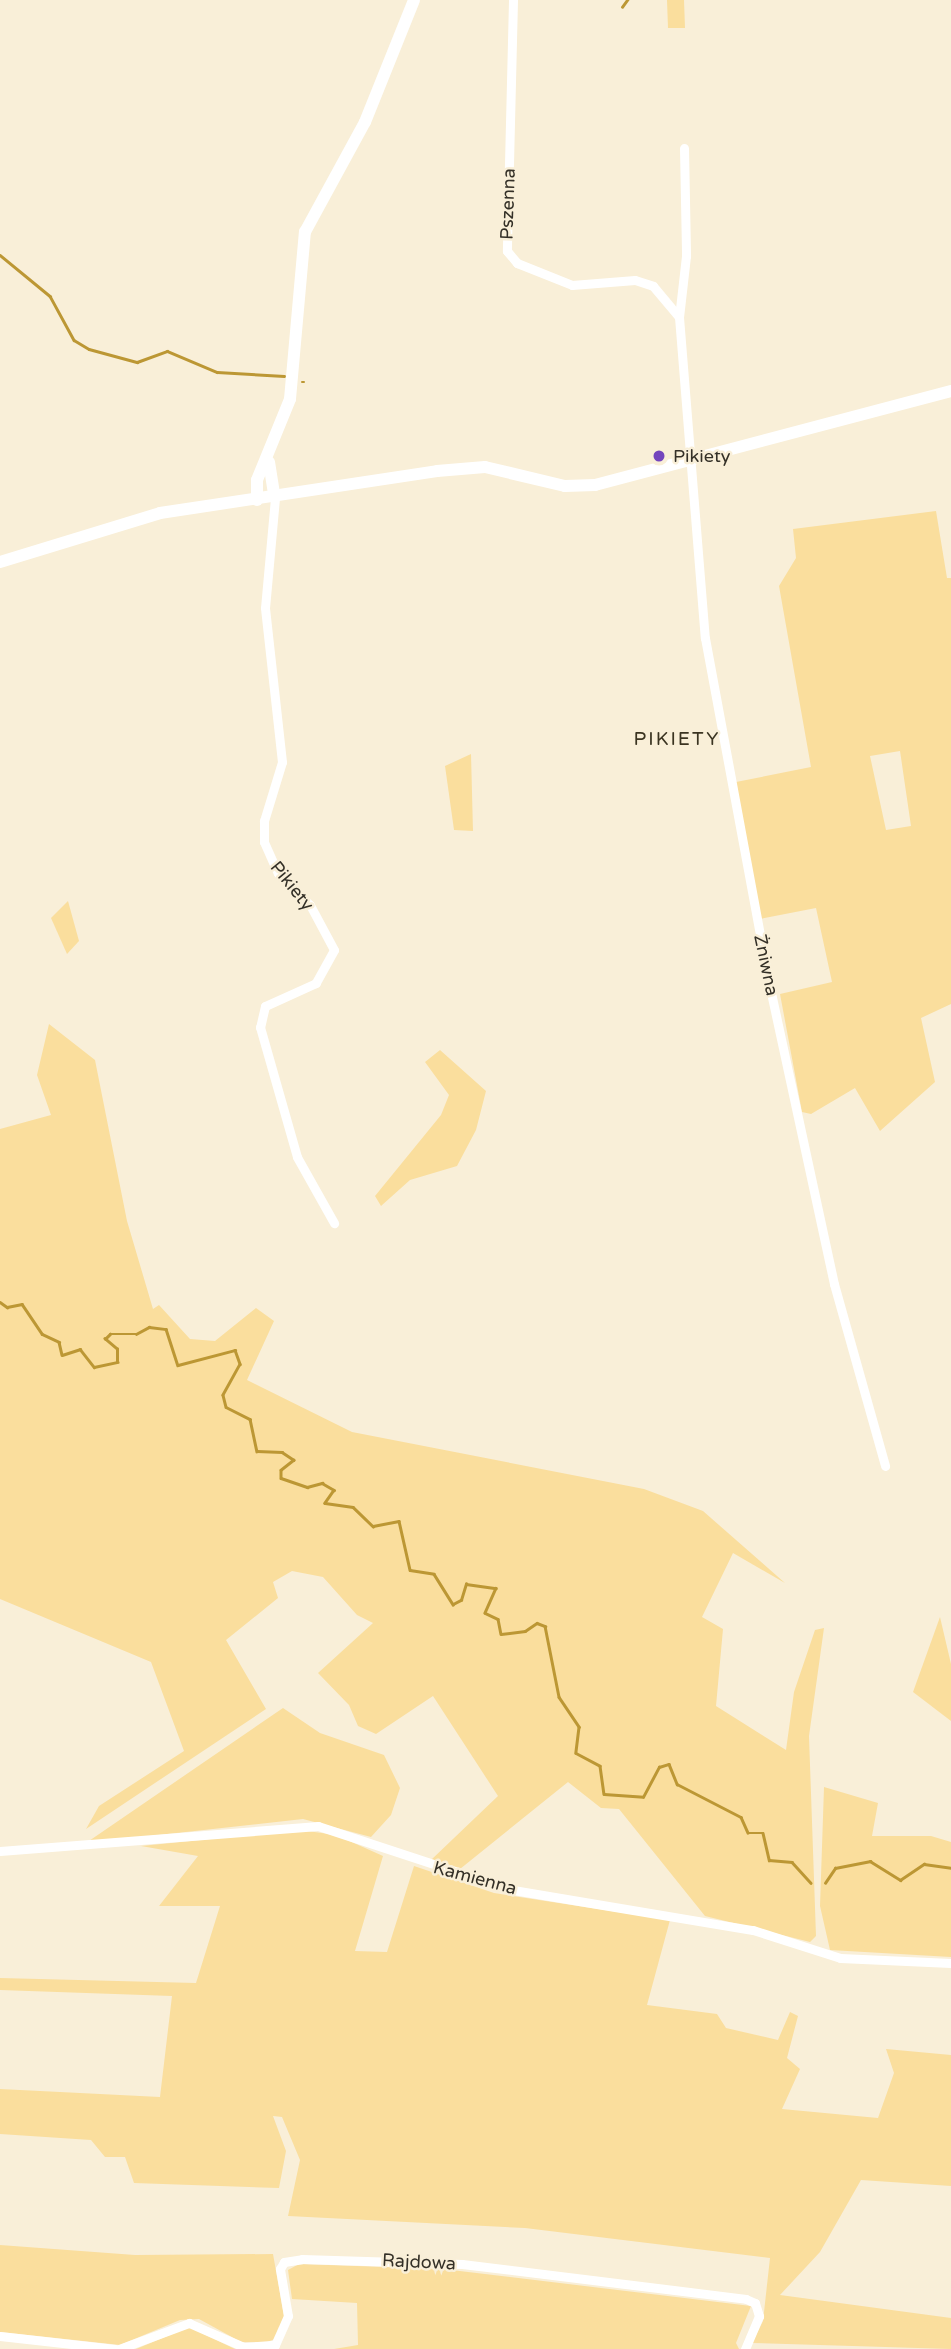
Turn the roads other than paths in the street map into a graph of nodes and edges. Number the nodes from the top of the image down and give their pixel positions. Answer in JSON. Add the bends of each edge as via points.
{"nodes":[{"id":1,"x":414,"y":0,"type":"edge"},
{"id":2,"x":513,"y":0,"type":"edge"},
{"id":3,"x":684,"y":148,"type":"dead end"},
{"id":4,"x":679,"y":317,"type":"junction"},
{"id":5,"x":951,"y":391,"type":"edge"},
{"id":6,"x":688,"y":456,"type":"junction"},
{"id":7,"x":269,"y":462,"type":"junction"},
{"id":8,"x":275,"y":498,"type":"junction"},
{"id":9,"x":257,"y":500,"type":"junction"},
{"id":10,"x":0,"y":562,"type":"edge"},
{"id":11,"x":334,"y":1223,"type":"dead end"},
{"id":12,"x":885,"y":1466,"type":"dead end"},
{"id":13,"x":0,"y":1851,"type":"edge"},
{"id":14,"x":951,"y":1963,"type":"edge"},
{"id":15,"x":0,"y":2336,"type":"edge"},
{"id":16,"x":117,"y":2349,"type":"edge"},
{"id":17,"x":745,"y":2349,"type":"edge"}],
"edges":[{"from":1,"to":7,"type":"street","via":[[365,122],[305,232],[290,399]]},
{"from":2,"to":4,"type":"street","name":"Pszenna","via":[[506,251],[517,263],[572,285],[635,280],[653,286]]},
{"from":3,"to":4,"type":"street","via":[[686,256]]},
{"from":4,"to":6,"type":"street"},
{"from":5,"to":6,"type":"street","via":[[823,429]]},
{"from":6,"to":8,"type":"street","via":[[595,485],[565,486],[467,467]]},
{"from":6,"to":12,"type":"street","name":"Żniwna","via":[[705,638],[749,882],[834,1284]]},
{"from":7,"to":8,"type":"street"},
{"from":7,"to":9,"type":"street","via":[[257,480]]},
{"from":8,"to":9,"type":"street"},
{"from":8,"to":11,"type":"street","name":"Pikiety","via":[[265,608],[282,754],[264,821],[264,842],[278,873],[310,905],[334,950],[316,983],[265,1006],[260,1027],[297,1157]]},
{"from":9,"to":10,"type":"street","via":[[116,524]]},
{"from":13,"to":14,"type":"street","name":"Kamienna","via":[[318,1826],[513,1890],[753,1930],[840,1958]]},
{"from":15,"to":16,"type":"street","name":"Rajdowa"},
{"from":16,"to":17,"type":"street","name":"Rajdowa","via":[[189,2323],[244,2347],[275,2345],[288,2316],[280,2269],[284,2262],[302,2259],[462,2264],[746,2299],[755,2303],[759,2316]]}]}
